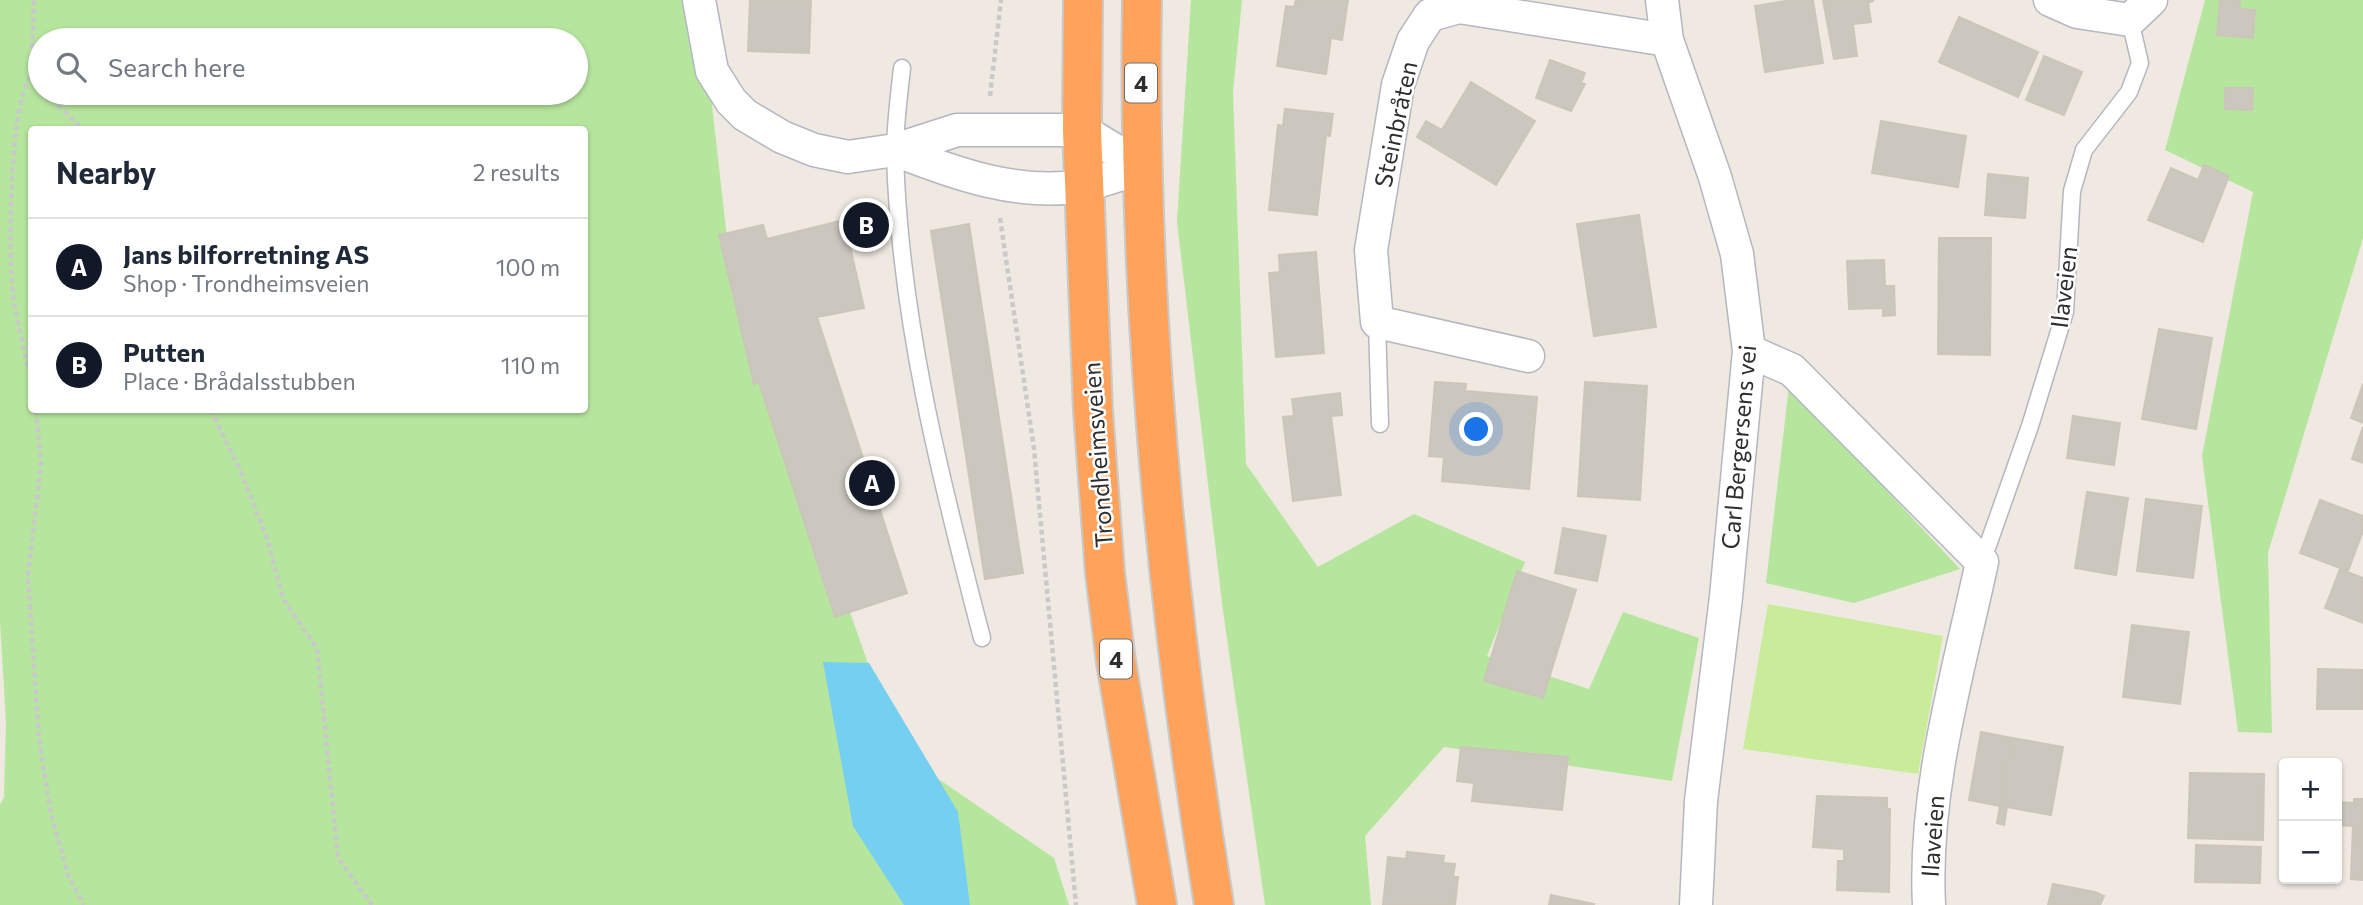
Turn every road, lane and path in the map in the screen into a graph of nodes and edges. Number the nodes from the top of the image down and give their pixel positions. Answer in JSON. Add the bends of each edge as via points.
{"nodes":[{"id":1,"x":34,"y":0,"type":"edge"},
{"id":2,"x":699,"y":0,"type":"edge"},
{"id":3,"x":1002,"y":0,"type":"edge"},
{"id":4,"x":1083,"y":0,"type":"edge"},
{"id":5,"x":1142,"y":0,"type":"edge"},
{"id":6,"x":1662,"y":0,"type":"edge"},
{"id":7,"x":2050,"y":0,"type":"edge"},
{"id":8,"x":2141,"y":10,"type":"edge"},
{"id":9,"x":33,"y":28,"type":"edge"},
{"id":10,"x":1667,"y":40,"type":"junction"},
{"id":11,"x":902,"y":68,"type":"dead end"},
{"id":12,"x":28,"y":79,"type":"edge"},
{"id":13,"x":990,"y":96,"type":"dead end"},
{"id":14,"x":58,"y":105,"type":"edge"},
{"id":15,"x":79,"y":126,"type":"edge"},
{"id":16,"x":1082,"y":130,"type":"junction"},
{"id":17,"x":895,"y":150,"type":"junction"},
{"id":18,"x":1142,"y":167,"type":"junction"},
{"id":19,"x":1084,"y":186,"type":"junction"},
{"id":20,"x":999,"y":214,"type":"dead end"},
{"id":21,"x":1377,"y":322,"type":"junction"},
{"id":22,"x":1749,"y":351,"type":"junction"},
{"id":23,"x":1528,"y":356,"type":"dead end"},
{"id":24,"x":28,"y":364,"type":"edge"},
{"id":25,"x":36,"y":413,"type":"edge"},
{"id":26,"x":212,"y":413,"type":"edge"},
{"id":27,"x":1380,"y":424,"type":"dead end"},
{"id":28,"x":1982,"y":562,"type":"junction"},
{"id":29,"x":982,"y":638,"type":"dead end"},
{"id":30,"x":84,"y":905,"type":"edge"},
{"id":31,"x":372,"y":905,"type":"edge"},
{"id":32,"x":1076,"y":905,"type":"edge"},
{"id":33,"x":1157,"y":905,"type":"edge"},
{"id":34,"x":1214,"y":905,"type":"edge"},
{"id":35,"x":1696,"y":905,"type":"edge"},
{"id":36,"x":1929,"y":905,"type":"edge"}],
"edges":[{"from":1,"to":9,"type":"path"},
{"from":2,"to":17,"type":"street","via":[[712,71],[745,115],[814,150],[848,157]]},
{"from":3,"to":13,"type":"path"},
{"from":4,"to":16,"type":"highway","name":"Trondheimsveien","number":"4"},
{"from":5,"to":18,"type":"highway","number":"4"},
{"from":6,"to":10,"type":"street","name":"Carl Bergersens vei"},
{"from":7,"to":8,"type":"street","name":"Ilaveien","via":[[2077,12]]},
{"from":8,"to":28,"type":"lane","name":"Ilaveien","via":[[2140,63],[2129,92],[2084,150],[2072,191],[2065,312]]},
{"from":10,"to":21,"type":"street","name":"Steinbråten","via":[[1459,7],[1430,15],[1413,41],[1398,85],[1371,250]]},
{"from":10,"to":22,"type":"street","name":"Carl Bergersens vei","via":[[1737,254]]},
{"from":11,"to":17,"type":"lane"},
{"from":12,"to":24,"type":"path","via":[[14,132],[10,249],[13,294]]},
{"from":14,"to":15,"type":"path"},
{"from":16,"to":17,"type":"street","via":[[957,130]]},
{"from":16,"to":18,"type":"street"},
{"from":16,"to":19,"type":"highway","name":"Trondheimsveien","number":"4"},
{"from":17,"to":19,"type":"street","via":[[956,174],[1037,187]]},
{"from":17,"to":29,"type":"lane","via":[[899,220],[923,383]]},
{"from":18,"to":19,"type":"street"},
{"from":18,"to":34,"type":"highway","number":"4","via":[[1159,488]]},
{"from":19,"to":33,"type":"highway","name":"Trondheimsveien","number":"4","via":[[1105,573]]},
{"from":20,"to":32,"type":"path","via":[[1035,461]]},
{"from":21,"to":23,"type":"street"},
{"from":21,"to":27,"type":"lane"},
{"from":22,"to":28,"type":"street","via":[[1792,370]]},
{"from":22,"to":35,"type":"street","name":"Carl Bergersens vei","via":[[1701,801]]},
{"from":25,"to":30,"type":"path","via":[[41,464],[28,576],[39,739],[51,814],[69,878]]},
{"from":26,"to":31,"type":"path","via":[[242,472],[268,541],[283,599],[317,648],[338,858]]},
{"from":28,"to":36,"type":"street","name":"Ilaveien","via":[[1934,791],[1927,858]]}]}
